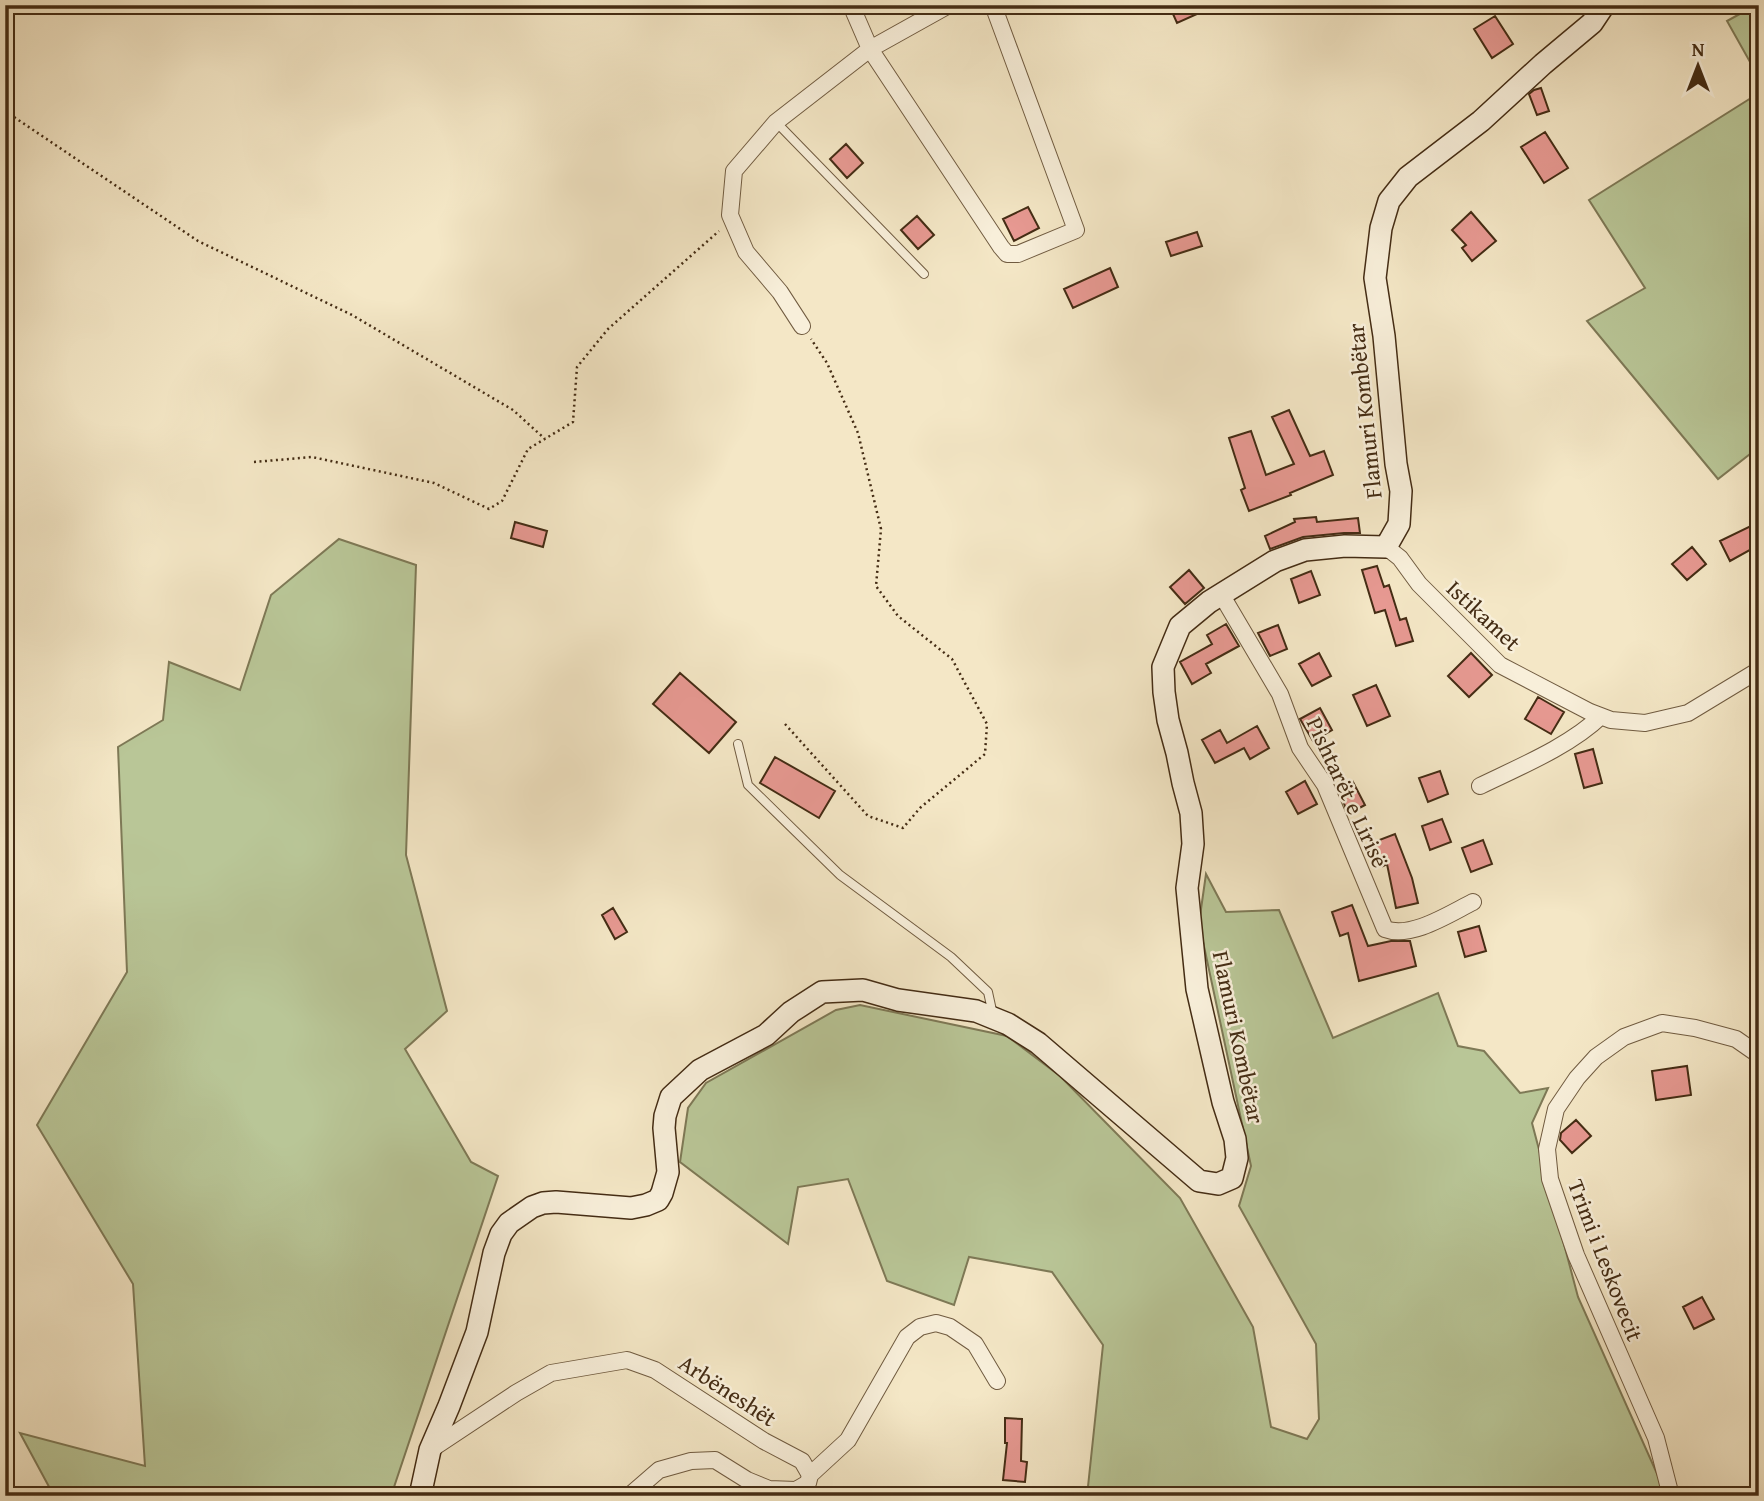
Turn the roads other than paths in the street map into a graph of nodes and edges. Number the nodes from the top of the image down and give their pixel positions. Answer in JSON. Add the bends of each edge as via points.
{"nodes":[{"id":1,"x":851,"y":5,"type":"edge"},
{"id":2,"x":949,"y":5,"type":"edge"},
{"id":3,"x":993,"y":5,"type":"edge"},
{"id":4,"x":1604,"y":5,"type":"edge"},
{"id":5,"x":870,"y":49,"type":"junction"},
{"id":6,"x":776,"y":122,"type":"junction"},
{"id":7,"x":924,"y":274,"type":"dead end"},
{"id":8,"x":802,"y":326,"type":"road end"},
{"id":9,"x":1386,"y":547,"type":"junction"},
{"id":10,"x":1221,"y":594,"type":"junction"},
{"id":11,"x":1759,"y":670,"type":"edge"},
{"id":12,"x":1601,"y":716,"type":"junction"},
{"id":13,"x":738,"y":744,"type":"dead end"},
{"id":14,"x":1480,"y":786,"type":"dead end"},
{"id":15,"x":1473,"y":902,"type":"dead end"},
{"id":16,"x":994,"y":1018,"type":"junction"},
{"id":17,"x":1759,"y":1055,"type":"edge"},
{"id":18,"x":997,"y":1381,"type":"dead end"},
{"id":19,"x":430,"y":1450,"type":"junction"},
{"id":20,"x":810,"y":1475,"type":"junction"},
{"id":21,"x":421,"y":1496,"type":"edge"},
{"id":22,"x":629,"y":1496,"type":"edge"},
{"id":23,"x":1671,"y":1496,"type":"edge"}],
"edges":[{"from":1,"to":5,"type":"street"},
{"from":2,"to":5,"type":"street"},
{"from":3,"to":5,"type":"street","via":[[1076,230],[1018,254],[1007,254],[1001,247]]},
{"from":4,"to":9,"type":"street","name":"Flamuri Kombëtar","via":[[1592,23],[1481,121],[1408,177],[1389,201],[1375,278],[1401,491],[1399,524]]},
{"from":5,"to":6,"type":"street"},
{"from":6,"to":7,"type":"lane"},
{"from":6,"to":8,"type":"street","via":[[734,171],[730,215],[746,252]]},
{"from":9,"to":10,"type":"street","name":"Flamuri Kombëtar","via":[[1305,550],[1275,561]]},
{"from":9,"to":12,"type":"street","name":"Istikamet","via":[[1500,665]]},
{"from":10,"to":15,"type":"street","name":"Pishtarët e Lirisë","via":[[1280,694],[1300,748],[1325,785],[1385,929],[1411,931]]},
{"from":10,"to":16,"type":"street","name":"Flamuri Kombëtar","via":[[1180,626],[1163,667],[1168,720],[1191,813],[1193,844],[1187,888],[1197,989],[1235,1139],[1237,1158],[1231,1178],[1218,1184],[1199,1181],[1038,1043]]},
{"from":11,"to":12,"type":"street","name":"Istikamet","via":[[1688,713],[1646,723]]},
{"from":12,"to":14,"type":"street","via":[[1538,758]]},
{"from":13,"to":16,"type":"lane","via":[[748,785],[840,875],[951,957],[988,992]]},
{"from":16,"to":19,"type":"street","name":"Flamuri Kombëtar","via":[[863,990],[822,992],[766,1035],[700,1070],[671,1097],[664,1128],[668,1172],[658,1199],[631,1208],[542,1203],[519,1215],[501,1234],[477,1332]]},
{"from":17,"to":23,"type":"street","name":"Trimi i Leskovecit","via":[[1736,1039],[1662,1023],[1624,1037],[1577,1078],[1556,1110],[1547,1149],[1550,1179],[1576,1255],[1656,1438]]},
{"from":18,"to":20,"type":"street","via":[[975,1344],[950,1327],[936,1323],[920,1326],[907,1337],[848,1440]]},
{"from":19,"to":20,"type":"street","name":"Arbëneshët","via":[[551,1373],[626,1360],[655,1370],[802,1461]]},
{"from":19,"to":21,"type":"street"},
{"from":20,"to":22,"type":"street","via":[[808,1483],[796,1490],[769,1489],[715,1460],[691,1461],[659,1470]]}]}
